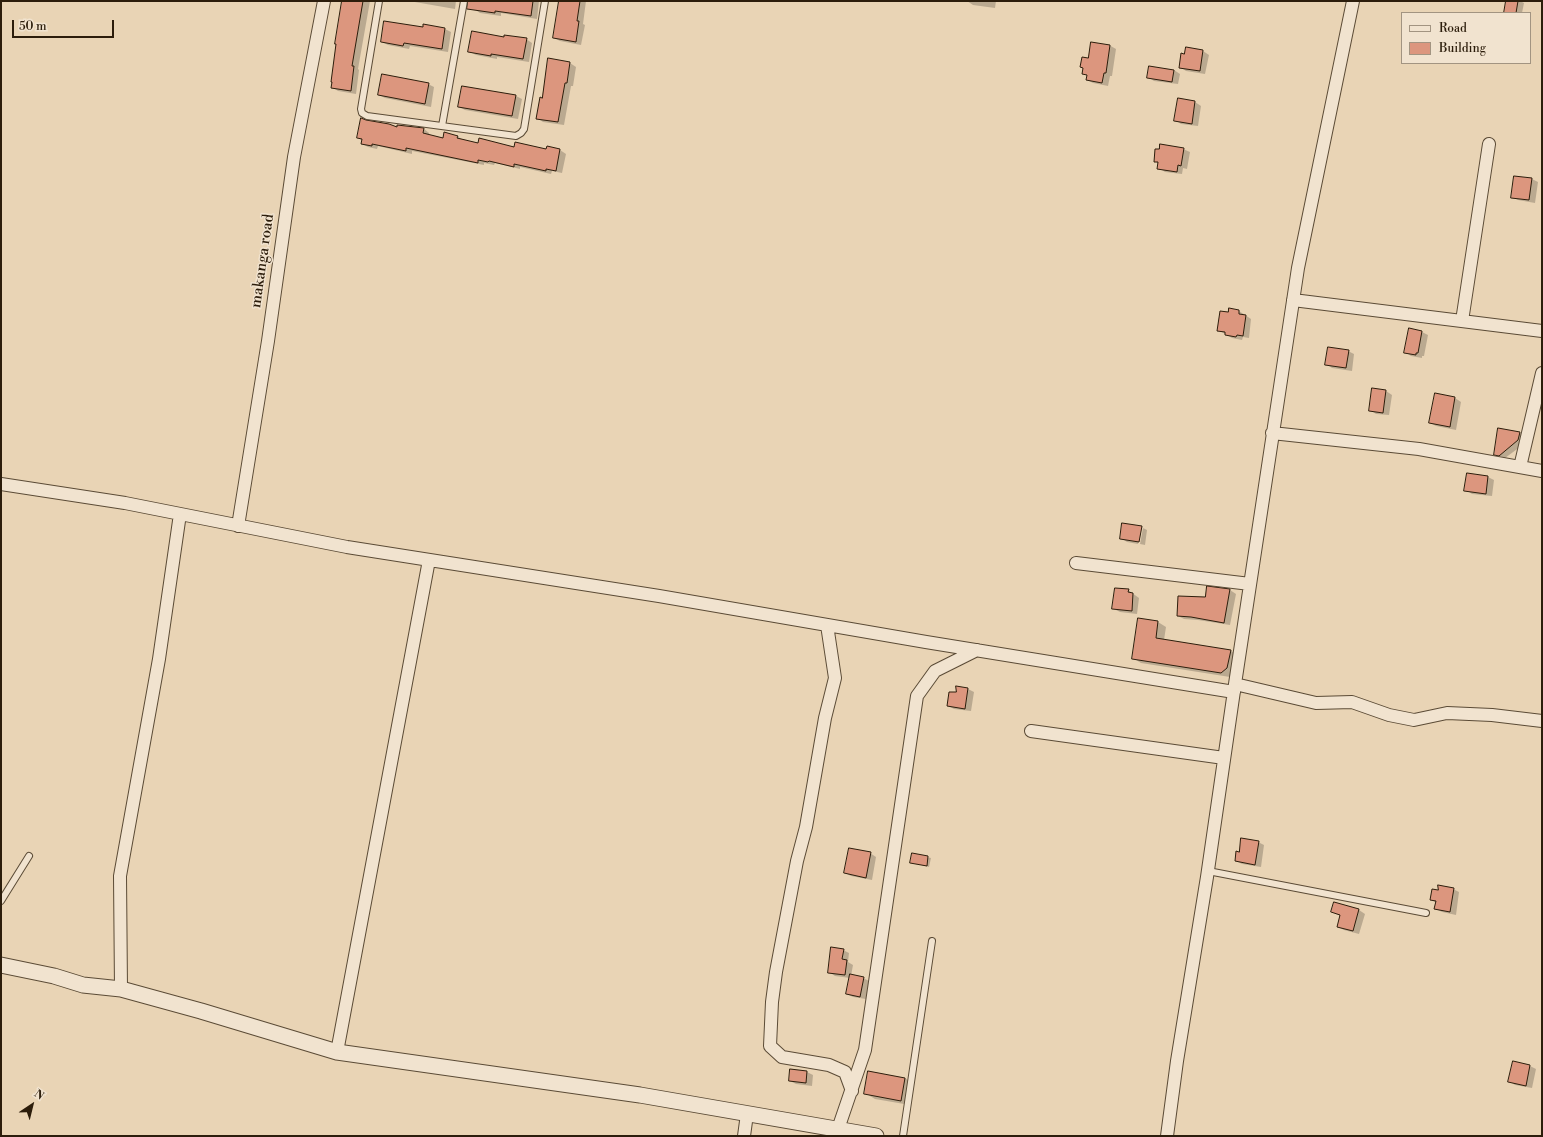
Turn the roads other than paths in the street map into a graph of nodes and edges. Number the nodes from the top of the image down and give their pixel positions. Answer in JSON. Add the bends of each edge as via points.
{"nodes":[{"id":1,"x":324,"y":1,"type":"edge"},
{"id":2,"x":379,"y":1,"type":"edge"},
{"id":3,"x":464,"y":1,"type":"edge"},
{"id":4,"x":545,"y":1,"type":"edge"},
{"id":5,"x":1352,"y":1,"type":"edge"},
{"id":6,"x":442,"y":126,"type":"junction"},
{"id":7,"x":1489,"y":144,"type":"dead end"},
{"id":8,"x":1293,"y":300,"type":"junction"},
{"id":9,"x":1462,"y":321,"type":"junction"},
{"id":10,"x":1542,"y":331,"type":"edge"},
{"id":11,"x":1542,"y":373,"type":"edge"},
{"id":12,"x":1272,"y":433,"type":"junction"},
{"id":13,"x":1520,"y":467,"type":"junction"},
{"id":14,"x":1542,"y":471,"type":"edge"},
{"id":15,"x":1,"y":484,"type":"edge"},
{"id":16,"x":180,"y":514,"type":"junction"},
{"id":17,"x":238,"y":526,"type":"junction"},
{"id":18,"x":429,"y":560,"type":"junction"},
{"id":19,"x":1076,"y":563,"type":"dead end"},
{"id":20,"x":1250,"y":584,"type":"junction"},
{"id":21,"x":827,"y":625,"type":"junction"},
{"id":22,"x":977,"y":650,"type":"junction"},
{"id":23,"x":1234,"y":688,"type":"junction"},
{"id":24,"x":1542,"y":721,"type":"edge"},
{"id":25,"x":1031,"y":731,"type":"dead end"},
{"id":26,"x":1224,"y":758,"type":"junction"},
{"id":27,"x":29,"y":856,"type":"dead end"},
{"id":28,"x":1208,"y":871,"type":"junction"},
{"id":29,"x":1,"y":901,"type":"edge"},
{"id":30,"x":1426,"y":912,"type":"dead end"},
{"id":31,"x":932,"y":941,"type":"dead end"},
{"id":32,"x":1,"y":964,"type":"edge"},
{"id":33,"x":121,"y":989,"type":"junction"},
{"id":34,"x":337,"y":1052,"type":"junction"},
{"id":35,"x":852,"y":1091,"type":"junction"},
{"id":36,"x":747,"y":1114,"type":"junction"},
{"id":37,"x":838,"y":1129,"type":"junction"},
{"id":38,"x":744,"y":1136,"type":"edge"},
{"id":39,"x":876,"y":1136,"type":"edge"},
{"id":40,"x":903,"y":1136,"type":"edge"},
{"id":41,"x":1167,"y":1136,"type":"edge"}],
"edges":[{"from":1,"to":17,"type":"street","name":"makanga road","via":[[294,157]]},
{"from":2,"to":6,"type":"lane","via":[[362,113],[367,116]]},
{"from":3,"to":6,"type":"lane"},
{"from":4,"to":6,"type":"lane","via":[[524,128],[521,133],[516,136]]},
{"from":5,"to":8,"type":"street"},
{"from":7,"to":9,"type":"street"},
{"from":8,"to":9,"type":"street"},
{"from":8,"to":12,"type":"street"},
{"from":9,"to":10,"type":"street"},
{"from":11,"to":13,"type":"street"},
{"from":12,"to":13,"type":"street","via":[[1419,449]]},
{"from":12,"to":20,"type":"street"},
{"from":13,"to":14,"type":"street"},
{"from":15,"to":16,"type":"street"},
{"from":16,"to":17,"type":"street"},
{"from":16,"to":33,"type":"street","via":[[159,659],[120,876]]},
{"from":17,"to":18,"type":"street"},
{"from":18,"to":21,"type":"street"},
{"from":18,"to":34,"type":"street"},
{"from":19,"to":20,"type":"street"},
{"from":20,"to":23,"type":"street"},
{"from":21,"to":22,"type":"street"},
{"from":21,"to":35,"type":"street","via":[[835,678],[776,972],[770,1046],[782,1057],[829,1065],[845,1072]]},
{"from":22,"to":23,"type":"street"},
{"from":22,"to":35,"type":"street","via":[[935,671],[917,696],[865,1050]]},
{"from":23,"to":24,"type":"street","via":[[1316,703],[1352,702],[1389,715],[1414,720],[1447,713]]},
{"from":23,"to":26,"type":"street"},
{"from":25,"to":26,"type":"street"},
{"from":26,"to":28,"type":"street"},
{"from":27,"to":29,"type":"lane"},
{"from":28,"to":30,"type":"lane"},
{"from":28,"to":41,"type":"street"},
{"from":31,"to":40,"type":"lane"},
{"from":32,"to":33,"type":"street","via":[[83,984]]},
{"from":33,"to":34,"type":"street"},
{"from":34,"to":36,"type":"street","via":[[640,1095]]},
{"from":35,"to":37,"type":"street"},
{"from":36,"to":37,"type":"street"},
{"from":36,"to":38,"type":"street"},
{"from":37,"to":39,"type":"street"}]}
